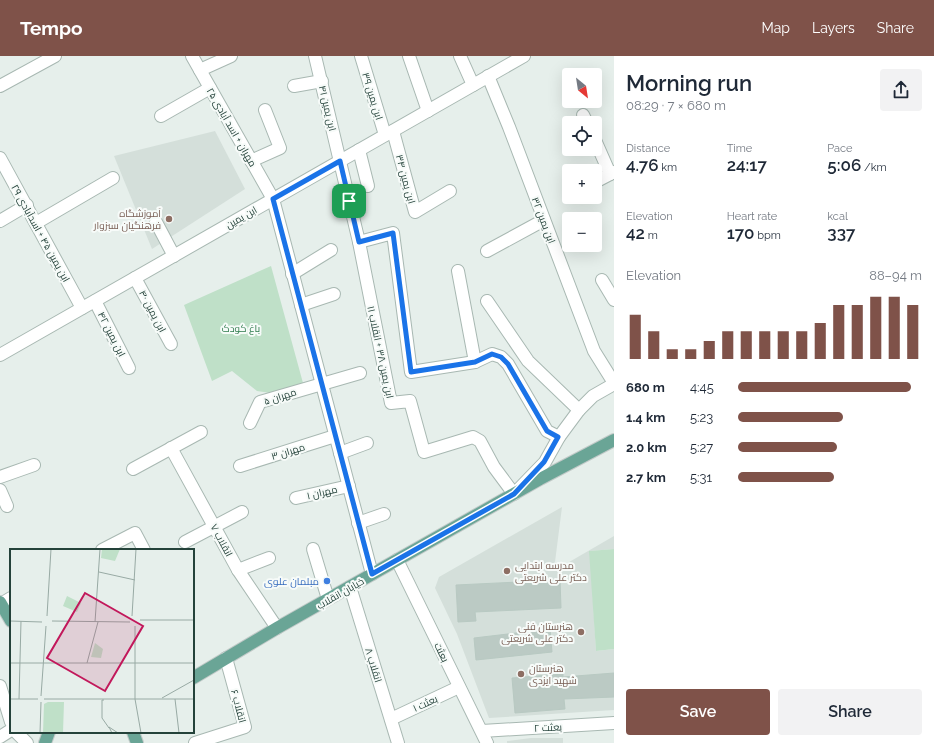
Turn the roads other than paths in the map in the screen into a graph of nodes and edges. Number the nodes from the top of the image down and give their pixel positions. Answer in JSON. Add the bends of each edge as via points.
{"nodes":[{"id":1,"x":55,"y":56,"type":"edge"},
{"id":2,"x":192,"y":56,"type":"edge"},
{"id":3,"x":231,"y":56,"type":"edge"},
{"id":4,"x":316,"y":56,"type":"edge"},
{"id":5,"x":361,"y":56,"type":"edge"},
{"id":6,"x":409,"y":56,"type":"edge"},
{"id":7,"x":460,"y":56,"type":"edge"},
{"id":8,"x":524,"y":56,"type":"edge"},
{"id":9,"x":200,"y":70,"type":"junction"},
{"id":10,"x":488,"y":76,"type":"junction"},
{"id":11,"x":322,"y":81,"type":"junction"},
{"id":12,"x":473,"y":85,"type":"junction"},
{"id":13,"x":0,"y":86,"type":"edge"},
{"id":14,"x":294,"y":86,"type":"dead end"},
{"id":15,"x":210,"y":88,"type":"junction"},
{"id":16,"x":265,"y":110,"type":"dead end"},
{"id":17,"x":428,"y":111,"type":"junction"},
{"id":18,"x":161,"y":116,"type":"dead end"},
{"id":19,"x":389,"y":133,"type":"junction"},
{"id":20,"x":359,"y":150,"type":"junction"},
{"id":21,"x":602,"y":154,"type":"edge"},
{"id":22,"x":0,"y":158,"type":"edge"},
{"id":23,"x":251,"y":161,"type":"junction"},
{"id":24,"x":340,"y":161,"type":"junction"},
{"id":25,"x":612,"y":173,"type":"edge"},
{"id":26,"x":113,"y":178,"type":"dead end"},
{"id":27,"x":602,"y":178,"type":"edge"},
{"id":28,"x":368,"y":186,"type":"dead end"},
{"id":29,"x":450,"y":191,"type":"dead end"},
{"id":30,"x":273,"y":199,"type":"junction"},
{"id":31,"x":27,"y":205,"type":"junction"},
{"id":32,"x":544,"y":220,"type":"junction"},
{"id":33,"x":0,"y":222,"type":"edge"},
{"id":34,"x":156,"y":222,"type":"dead end"},
{"id":35,"x":36,"y":223,"type":"junction"},
{"id":36,"x":359,"y":242,"type":"junction"},
{"id":37,"x":331,"y":250,"type":"dead end"},
{"id":38,"x":487,"y":251,"type":"dead end"},
{"id":39,"x":174,"y":256,"type":"junction"},
{"id":40,"x":458,"y":271,"type":"dead end"},
{"id":41,"x":292,"y":274,"type":"junction"},
{"id":42,"x":135,"y":278,"type":"junction"},
{"id":43,"x":602,"y":280,"type":"dead end"},
{"id":44,"x":334,"y":294,"type":"dead end"},
{"id":45,"x":95,"y":300,"type":"junction"},
{"id":46,"x":614,"y":300,"type":"edge"},
{"id":47,"x":487,"y":301,"type":"dead end"},
{"id":48,"x":301,"y":305,"type":"junction"},
{"id":49,"x":82,"y":308,"type":"junction"},
{"id":50,"x":170,"y":344,"type":"dead end"},
{"id":51,"x":0,"y":355,"type":"edge"},
{"id":52,"x":475,"y":362,"type":"junction"},
{"id":53,"x":129,"y":368,"type":"dead end"},
{"id":54,"x":360,"y":373,"type":"dead end"},
{"id":55,"x":322,"y":384,"type":"junction"},
{"id":56,"x":614,"y":384,"type":"edge"},
{"id":57,"x":579,"y":410,"type":"junction"},
{"id":58,"x":250,"y":422,"type":"dead end"},
{"id":59,"x":201,"y":432,"type":"dead end"},
{"id":60,"x":335,"y":436,"type":"junction"},
{"id":61,"x":558,"y":437,"type":"junction"},
{"id":62,"x":614,"y":440,"type":"edge"},
{"id":63,"x":367,"y":443,"type":"dead end"},
{"id":64,"x":171,"y":448,"type":"junction"},
{"id":65,"x":340,"y":453,"type":"junction"},
{"id":66,"x":34,"y":465,"type":"dead end"},
{"id":67,"x":240,"y":466,"type":"dead end"},
{"id":68,"x":133,"y":469,"type":"dead end"},
{"id":69,"x":0,"y":477,"type":"edge"},
{"id":70,"x":349,"y":486,"type":"junction"},
{"id":71,"x":0,"y":490,"type":"edge"},
{"id":72,"x":514,"y":494,"type":"junction"},
{"id":73,"x":296,"y":498,"type":"dead end"},
{"id":74,"x":7,"y":506,"type":"dead end"},
{"id":75,"x":242,"y":512,"type":"dead end"},
{"id":76,"x":384,"y":514,"type":"dead end"},
{"id":77,"x":358,"y":523,"type":"junction"},
{"id":78,"x":214,"y":526,"type":"junction"},
{"id":79,"x":185,"y":542,"type":"dead end"},
{"id":80,"x":104,"y":549,"type":"edge"},
{"id":81,"x":143,"y":549,"type":"edge"},
{"id":82,"x":313,"y":549,"type":"dead end"},
{"id":83,"x":269,"y":558,"type":"dead end"},
{"id":84,"x":397,"y":560,"type":"junction"},
{"id":85,"x":238,"y":570,"type":"junction"},
{"id":86,"x":372,"y":574,"type":"junction"},
{"id":87,"x":350,"y":587,"type":"junction"},
{"id":88,"x":328,"y":599,"type":"junction"},
{"id":89,"x":4,"y":601,"type":"edge"},
{"id":90,"x":10,"y":618,"type":"edge"},
{"id":91,"x":277,"y":628,"type":"junction"},
{"id":92,"x":226,"y":658,"type":"junction"},
{"id":93,"x":194,"y":677,"type":"edge"},
{"id":94,"x":459,"y":687,"type":"junction"},
{"id":95,"x":0,"y":688,"type":"edge"},
{"id":96,"x":10,"y":719,"type":"edge"},
{"id":97,"x":391,"y":719,"type":"junction"},
{"id":98,"x":614,"y":723,"type":"edge"},
{"id":99,"x":10,"y":731,"type":"edge"},
{"id":100,"x":482,"y":731,"type":"junction"},
{"id":101,"x":17,"y":733,"type":"edge"},
{"id":102,"x":49,"y":733,"type":"edge"},
{"id":103,"x":133,"y":733,"type":"edge"},
{"id":104,"x":0,"y":737,"type":"edge"},
{"id":105,"x":396,"y":742,"type":"edge"},
{"id":106,"x":27,"y":743,"type":"edge"},
{"id":107,"x":45,"y":743,"type":"edge"},
{"id":108,"x":137,"y":743,"type":"edge"},
{"id":109,"x":195,"y":743,"type":"edge"},
{"id":110,"x":487,"y":743,"type":"edge"}],
"edges":[{"from":1,"to":13,"type":"street"},
{"from":2,"to":9,"type":"street","name":"مهران + اسد آبادی ۲۵"},
{"from":3,"to":9,"type":"street"},
{"from":4,"to":11,"type":"street","name":"ابن یمین ۴۱"},
{"from":5,"to":19,"type":"street","name":"ابن یمین ۳۹"},
{"from":6,"to":17,"type":"street"},
{"from":7,"to":12,"type":"street"},
{"from":8,"to":10,"type":"street","name":"ابن یمین"},
{"from":9,"to":15,"type":"street","name":"مهران + اسد آبادی ۲۵"},
{"from":10,"to":12,"type":"street","name":"ابن یمین"},
{"from":10,"to":32,"type":"street","name":"ابن یمین ۳۲"},
{"from":11,"to":14,"type":"street"},
{"from":11,"to":24,"type":"street","name":"ابن یمین ۴۱"},
{"from":12,"to":17,"type":"street","name":"ابن یمین"},
{"from":15,"to":18,"type":"street"},
{"from":15,"to":23,"type":"street","name":"مهران + اسد آبادی ۲۵"},
{"from":16,"to":23,"type":"street","via":[[280,148]]},
{"from":17,"to":19,"type":"street","name":"ابن یمین"},
{"from":19,"to":20,"type":"street","name":"ابن یمین"},
{"from":19,"to":29,"type":"street","name":"ابن یمین ۳۴","via":[[415,212]]},
{"from":20,"to":24,"type":"street","name":"ابن یمین"},
{"from":20,"to":28,"type":"street"},
{"from":21,"to":25,"type":"street"},
{"from":22,"to":31,"type":"street","name":"ابن یمین ۴۵ + اسدآبادی ۲۹"},
{"from":23,"to":30,"type":"street","name":"مهران + اسد آبادی ۲۵"},
{"from":24,"to":30,"type":"street","name":"ابن یمین"},
{"from":24,"to":36,"type":"street","name":"ابن یمین ۳۸ + انقلاب ۱۱"},
{"from":25,"to":27,"type":"street"},
{"from":26,"to":35,"type":"street"},
{"from":30,"to":39,"type":"street","name":"ابن یمین"},
{"from":30,"to":41,"type":"street","name":"مهران + اسد آبادی ۲۵"},
{"from":31,"to":33,"type":"street"},
{"from":31,"to":35,"type":"street","name":"ابن یمین ۴۵ + اسدآبادی ۲۹"},
{"from":32,"to":38,"type":"street"},
{"from":32,"to":56,"type":"street","name":"ابن یمین ۳۲","via":[[594,351]]},
{"from":34,"to":39,"type":"street"},
{"from":35,"to":49,"type":"street","name":"ابن یمین ۴۵ + اسدآبادی ۲۹"},
{"from":36,"to":52,"type":"street","via":[[393,233],[411,372]]},
{"from":36,"to":72,"type":"street","name":"ابن یمین ۳۸ + انقلاب ۱۱","via":[[391,403],[410,401],[424,452],[473,437],[480,441],[494,467]]},
{"from":37,"to":41,"type":"street"},
{"from":39,"to":42,"type":"street","name":"ابن یمین"},
{"from":40,"to":52,"type":"street"},
{"from":41,"to":48,"type":"street","name":"مهران + اسد آبادی ۲۵"},
{"from":42,"to":45,"type":"street","name":"ابن یمین"},
{"from":42,"to":50,"type":"street","name":"ابن یمین ۴۰"},
{"from":43,"to":46,"type":"street"},
{"from":44,"to":48,"type":"street"},
{"from":45,"to":49,"type":"street","name":"ابن یمین"},
{"from":45,"to":53,"type":"street","name":"ابن یمین ۴۲"},
{"from":47,"to":57,"type":"street","via":[[528,361]]},
{"from":48,"to":55,"type":"street","name":"مهران + اسد آبادی ۲۵"},
{"from":49,"to":51,"type":"street","name":"ابن یمین"},
{"from":52,"to":61,"type":"street","via":[[492,354],[501,357],[508,364],[547,431]]},
{"from":54,"to":55,"type":"street","name":"مهران ۵"},
{"from":55,"to":58,"type":"street","name":"مهران ۵","via":[[260,402]]},
{"from":55,"to":60,"type":"street","name":"مهران + اسد آبادی ۲۵"},
{"from":56,"to":57,"type":"street","via":[[593,396]]},
{"from":57,"to":61,"type":"street"},
{"from":59,"to":64,"type":"street"},
{"from":60,"to":65,"type":"street","name":"مهران + اسد آبادی ۲۵"},
{"from":60,"to":67,"type":"street","name":"مهران ۳"},
{"from":61,"to":72,"type":"street","via":[[544,462]]},
{"from":62,"to":72,"type":"main road","name":"خیابان انقلاب"},
{"from":63,"to":65,"type":"street"},
{"from":64,"to":68,"type":"street"},
{"from":64,"to":78,"type":"street","name":"انقلاب ۷"},
{"from":65,"to":70,"type":"street","name":"مهران + اسد آبادی ۲۵"},
{"from":66,"to":69,"type":"street"},
{"from":70,"to":73,"type":"street","name":"مهران ۱"},
{"from":70,"to":77,"type":"street","name":"مهران + اسد آبادی ۲۵"},
{"from":71,"to":74,"type":"street"},
{"from":72,"to":84,"type":"main road","name":"خیابان انقلاب"},
{"from":75,"to":78,"type":"street"},
{"from":76,"to":77,"type":"street"},
{"from":77,"to":86,"type":"street","name":"مهران + اسد آبادی ۲۵"},
{"from":78,"to":79,"type":"street"},
{"from":78,"to":85,"type":"street","name":"انقلاب ۷"},
{"from":80,"to":81,"type":"street","via":[[135,533]]},
{"from":82,"to":88,"type":"street"},
{"from":83,"to":85,"type":"street"},
{"from":84,"to":86,"type":"main road","name":"خیابان انقلاب"},
{"from":84,"to":94,"type":"street","name":"بعثت"},
{"from":85,"to":91,"type":"street","name":"انقلاب ۷"},
{"from":86,"to":87,"type":"main road","name":"خیابان انقلاب"},
{"from":87,"to":88,"type":"main road","name":"خیابان انقلاب"},
{"from":87,"to":97,"type":"street","name":"انقلاب ۸"},
{"from":88,"to":91,"type":"main road","name":"خیابان انقلاب"},
{"from":89,"to":90,"type":"main road"},
{"from":91,"to":92,"type":"main road","name":"خیابان انقلاب"},
{"from":92,"to":93,"type":"main road","name":"خیابان انقلاب"},
{"from":92,"to":109,"type":"street","name":"انقلاب ۶","via":[[245,727]]},
{"from":94,"to":97,"type":"street","name":"بعثت ۱"},
{"from":94,"to":100,"type":"street","name":"بعثت"},
{"from":95,"to":96,"type":"street"},
{"from":97,"to":105,"type":"street","name":"انقلاب ۸"},
{"from":98,"to":100,"type":"street","name":"بعثت ۲"},
{"from":99,"to":104,"type":"street"},
{"from":100,"to":110,"type":"street","name":"بعثت"},
{"from":101,"to":106,"type":"street"},
{"from":102,"to":107,"type":"main road"},
{"from":103,"to":108,"type":"main road"}]}
